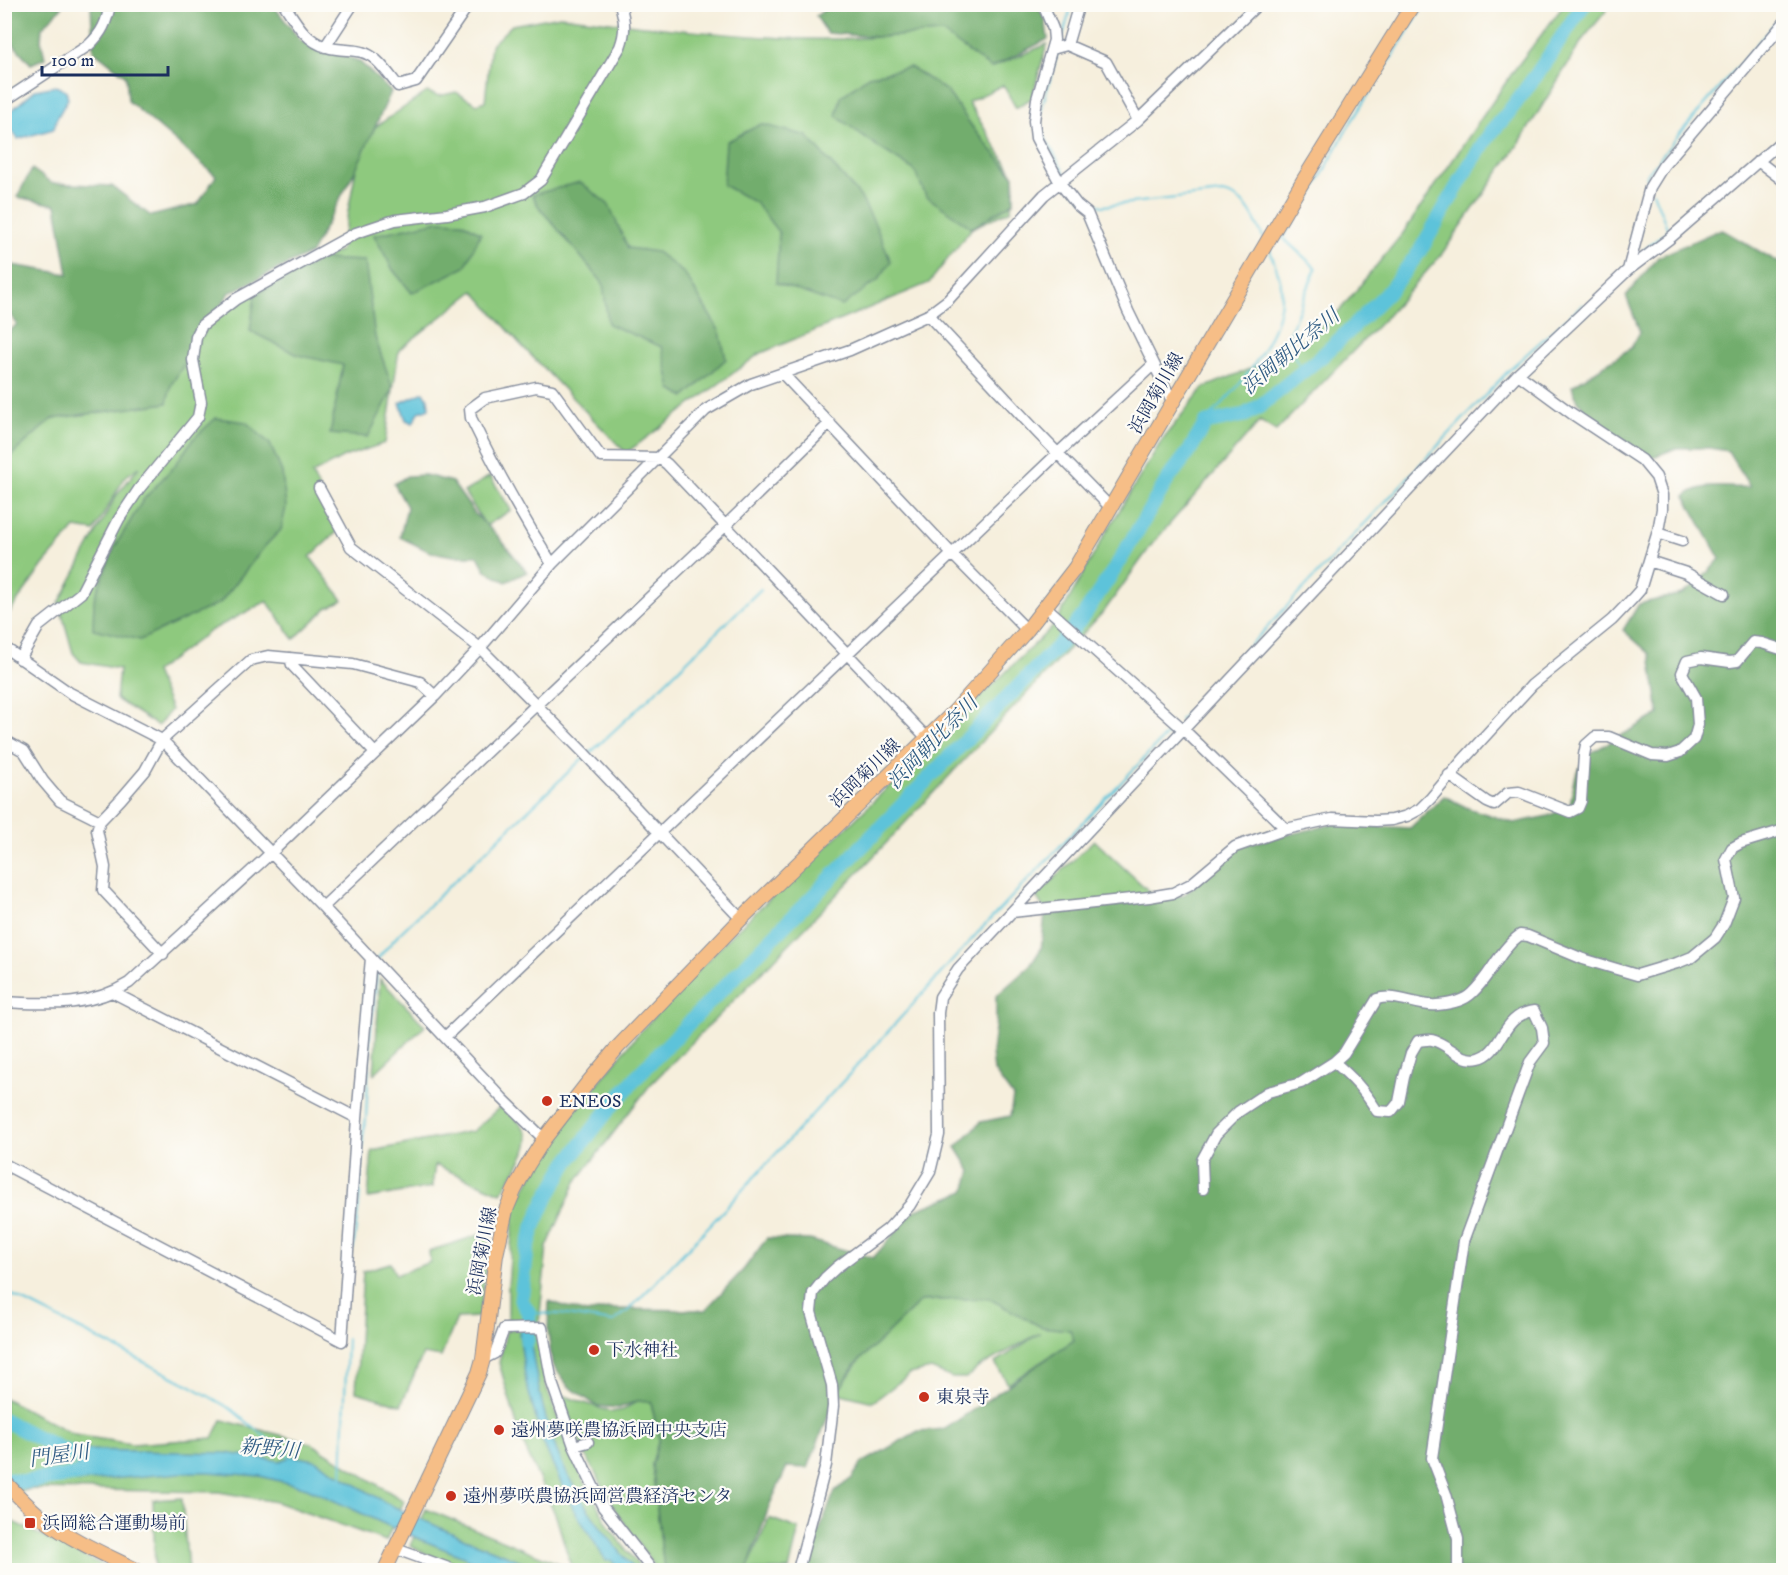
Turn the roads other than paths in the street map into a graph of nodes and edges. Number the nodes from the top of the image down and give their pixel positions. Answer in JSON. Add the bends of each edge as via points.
{"nodes":[{"id":1,"x":110,"y":4,"type":"edge"},
{"id":2,"x":284,"y":4,"type":"edge"},
{"id":3,"x":353,"y":4,"type":"edge"},
{"id":4,"x":469,"y":4,"type":"edge"},
{"id":5,"x":620,"y":4,"type":"edge"},
{"id":6,"x":1043,"y":4,"type":"edge"},
{"id":7,"x":1079,"y":4,"type":"edge"},
{"id":8,"x":1258,"y":4,"type":"edge"},
{"id":9,"x":1413,"y":4,"type":"edge"},
{"id":10,"x":1784,"y":23,"type":"edge"},
{"id":11,"x":1067,"y":45,"type":"junction"},
{"id":12,"x":325,"y":47,"type":"junction"},
{"id":13,"x":1052,"y":49,"type":"junction"},
{"id":14,"x":4,"y":101,"type":"edge"},
{"id":15,"x":1138,"y":120,"type":"junction"},
{"id":16,"x":1784,"y":139,"type":"edge"},
{"id":17,"x":1758,"y":161,"type":"junction"},
{"id":18,"x":1784,"y":181,"type":"edge"},
{"id":19,"x":1060,"y":183,"type":"junction"},
{"id":20,"x":1628,"y":270,"type":"junction"},
{"id":21,"x":928,"y":315,"type":"junction"},
{"id":22,"x":1154,"y":364,"type":"junction"},
{"id":23,"x":783,"y":374,"type":"junction"},
{"id":24,"x":1518,"y":374,"type":"junction"},
{"id":25,"x":1172,"y":401,"type":"junction"},
{"id":26,"x":830,"y":423,"type":"junction"},
{"id":27,"x":1058,"y":453,"type":"junction"},
{"id":28,"x":659,"y":458,"type":"junction"},
{"id":29,"x":319,"y":488,"type":"dead end"},
{"id":30,"x":1110,"y":507,"type":"junction"},
{"id":31,"x":725,"y":526,"type":"junction"},
{"id":32,"x":1657,"y":533,"type":"junction"},
{"id":33,"x":1682,"y":541,"type":"dead end"},
{"id":34,"x":952,"y":554,"type":"junction"},
{"id":35,"x":1649,"y":561,"type":"junction"},
{"id":36,"x":552,"y":564,"type":"junction"},
{"id":37,"x":1724,"y":594,"type":"dead end"},
{"id":38,"x":1050,"y":612,"type":"junction"},
{"id":39,"x":1027,"y":630,"type":"junction"},
{"id":40,"x":4,"y":647,"type":"edge"},
{"id":41,"x":480,"y":648,"type":"junction"},
{"id":42,"x":1784,"y":650,"type":"edge"},
{"id":43,"x":847,"y":654,"type":"junction"},
{"id":44,"x":290,"y":657,"type":"junction"},
{"id":45,"x":20,"y":658,"type":"junction"},
{"id":46,"x":435,"y":696,"type":"junction"},
{"id":47,"x":536,"y":705,"type":"junction"},
{"id":48,"x":1184,"y":730,"type":"junction"},
{"id":49,"x":927,"y":738,"type":"junction"},
{"id":50,"x":4,"y":740,"type":"edge"},
{"id":51,"x":162,"y":740,"type":"junction"},
{"id":52,"x":375,"y":753,"type":"junction"},
{"id":53,"x":1449,"y":775,"type":"junction"},
{"id":54,"x":100,"y":821,"type":"junction"},
{"id":55,"x":1286,"y":829,"type":"junction"},
{"id":56,"x":1784,"y":830,"type":"edge"},
{"id":57,"x":658,"y":833,"type":"junction"},
{"id":58,"x":271,"y":853,"type":"junction"},
{"id":59,"x":323,"y":907,"type":"junction"},
{"id":60,"x":1012,"y":912,"type":"junction"},
{"id":61,"x":741,"y":919,"type":"junction"},
{"id":62,"x":163,"y":954,"type":"junction"},
{"id":63,"x":371,"y":958,"type":"junction"},
{"id":64,"x":114,"y":993,"type":"junction"},
{"id":65,"x":4,"y":1002,"type":"edge"},
{"id":66,"x":445,"y":1037,"type":"junction"},
{"id":67,"x":1334,"y":1062,"type":"junction"},
{"id":68,"x":357,"y":1118,"type":"junction"},
{"id":69,"x":544,"y":1139,"type":"junction"},
{"id":70,"x":4,"y":1164,"type":"edge"},
{"id":71,"x":1203,"y":1189,"type":"dead end"},
{"id":72,"x":483,"y":1359,"type":"junction"},
{"id":73,"x":588,"y":1442,"type":"dead end"},
{"id":74,"x":574,"y":1446,"type":"junction"},
{"id":75,"x":9,"y":1486,"type":"edge"},
{"id":76,"x":397,"y":1547,"type":"junction"},
{"id":77,"x":119,"y":1566,"type":"edge"},
{"id":78,"x":136,"y":1570,"type":"edge"},
{"id":79,"x":385,"y":1570,"type":"edge"},
{"id":80,"x":454,"y":1570,"type":"edge"},
{"id":81,"x":652,"y":1570,"type":"edge"},
{"id":82,"x":798,"y":1570,"type":"edge"},
{"id":83,"x":1458,"y":1570,"type":"edge"}],
"edges":[{"from":1,"to":14,"type":"street","via":[[102,31],[89,45]]},
{"from":2,"to":12,"type":"street","via":[[308,37]]},
{"from":3,"to":12,"type":"street"},
{"from":4,"to":12,"type":"street","via":[[416,81],[407,84],[398,86],[376,59],[357,49]]},
{"from":5,"to":45,"type":"street","via":[[625,22],[620,47],[533,188],[485,207],[395,220],[356,233],[236,299],[202,325],[193,360],[201,402],[198,417],[119,519],[81,593],[39,626]]},
{"from":6,"to":13,"type":"street","via":[[1053,29]]},
{"from":7,"to":11,"type":"street"},
{"from":8,"to":15,"type":"street"},
{"from":9,"to":25,"type":"main road","name":"浜岡菊川線"},
{"from":10,"to":20,"type":"street","via":[[1655,178]]},
{"from":11,"to":13,"type":"street"},
{"from":11,"to":15,"type":"street","via":[[1106,62]]},
{"from":13,"to":19,"type":"street","via":[[1034,121],[1036,138]]},
{"from":15,"to":19,"type":"street"},
{"from":16,"to":17,"type":"street"},
{"from":17,"to":18,"type":"street"},
{"from":17,"to":20,"type":"street"},
{"from":19,"to":21,"type":"street","via":[[1044,195],[948,300]]},
{"from":19,"to":22,"type":"street","via":[[1087,213]]},
{"from":20,"to":24,"type":"street"},
{"from":21,"to":23,"type":"street"},
{"from":21,"to":27,"type":"street"},
{"from":22,"to":25,"type":"street"},
{"from":22,"to":27,"type":"street"},
{"from":23,"to":26,"type":"street"},
{"from":23,"to":28,"type":"street","via":[[751,384],[706,410]]},
{"from":24,"to":32,"type":"street","via":[[1650,468],[1662,495]]},
{"from":24,"to":48,"type":"street"},
{"from":25,"to":30,"type":"main road","name":"浜岡菊川線"},
{"from":26,"to":31,"type":"street"},
{"from":26,"to":34,"type":"street"},
{"from":27,"to":30,"type":"street"},
{"from":27,"to":34,"type":"street"},
{"from":28,"to":31,"type":"street"},
{"from":28,"to":36,"type":"street"},
{"from":28,"to":36,"type":"street","via":[[601,457],[552,390],[536,387],[485,398],[470,409],[496,470]]},
{"from":29,"to":41,"type":"street","via":[[351,547]]},
{"from":30,"to":38,"type":"main road","name":"浜岡菊川線"},
{"from":31,"to":43,"type":"street"},
{"from":31,"to":47,"type":"street"},
{"from":32,"to":33,"type":"street"},
{"from":32,"to":35,"type":"street"},
{"from":34,"to":39,"type":"street"},
{"from":34,"to":43,"type":"street"},
{"from":35,"to":37,"type":"street","via":[[1686,573]]},
{"from":35,"to":53,"type":"street","via":[[1640,590],[1633,598],[1532,685]]},
{"from":36,"to":41,"type":"street"},
{"from":38,"to":39,"type":"main road","name":"浜岡菊川線"},
{"from":38,"to":48,"type":"street"},
{"from":39,"to":49,"type":"main road","name":"浜岡菊川線"},
{"from":40,"to":45,"type":"street"},
{"from":41,"to":46,"type":"street"},
{"from":41,"to":47,"type":"street"},
{"from":42,"to":53,"type":"street","via":[[1753,642],[1737,661],[1701,657],[1687,661],[1682,673],[1696,698],[1698,725],[1694,739],[1680,752],[1668,756],[1652,755],[1609,737],[1594,737],[1586,745],[1581,801],[1570,812],[1520,792],[1508,793],[1494,805]]},
{"from":43,"to":49,"type":"street"},
{"from":43,"to":57,"type":"street"},
{"from":44,"to":46,"type":"street","via":[[353,664],[420,682]]},
{"from":44,"to":51,"type":"street","via":[[251,660]]},
{"from":44,"to":52,"type":"street","via":[[292,664]]},
{"from":45,"to":51,"type":"street","via":[[70,693]]},
{"from":46,"to":52,"type":"street"},
{"from":47,"to":57,"type":"street"},
{"from":47,"to":59,"type":"street"},
{"from":48,"to":55,"type":"street"},
{"from":48,"to":60,"type":"street"},
{"from":49,"to":61,"type":"main road","name":"浜岡菊川線"},
{"from":50,"to":54,"type":"street","via":[[24,750],[60,801]]},
{"from":51,"to":54,"type":"street","via":[[145,771]]},
{"from":51,"to":58,"type":"street"},
{"from":52,"to":58,"type":"street"},
{"from":53,"to":55,"type":"street","via":[[1420,809],[1407,816],[1376,821],[1332,819]]},
{"from":54,"to":62,"type":"street","via":[[97,830],[105,867],[103,890]]},
{"from":55,"to":60,"type":"street","via":[[1235,847],[1191,884],[1173,892]]},
{"from":56,"to":67,"type":"street","via":[[1732,848],[1726,859],[1734,898],[1715,938],[1692,957],[1637,975],[1520,935],[1472,994],[1450,1004],[1429,1006],[1394,998],[1377,999],[1344,1053]]},
{"from":57,"to":61,"type":"street"},
{"from":57,"to":66,"type":"street"},
{"from":58,"to":59,"type":"street"},
{"from":58,"to":62,"type":"street"},
{"from":59,"to":63,"type":"street"},
{"from":60,"to":82,"type":"street","via":[[958,969],[940,997],[939,1135],[924,1184],[888,1229],[837,1267],[813,1293],[811,1312],[832,1385],[833,1406],[826,1465]]},
{"from":61,"to":69,"type":"main road","name":"浜岡菊川線","via":[[616,1048]]},
{"from":62,"to":64,"type":"street"},
{"from":63,"to":66,"type":"street"},
{"from":63,"to":68,"type":"street"},
{"from":64,"to":65,"type":"street","via":[[57,1004]]},
{"from":64,"to":68,"type":"street"},
{"from":66,"to":69,"type":"street"},
{"from":67,"to":71,"type":"street","via":[[1301,1083],[1268,1092],[1238,1112],[1216,1134],[1202,1160]]},
{"from":67,"to":83,"type":"street","via":[[1356,1080],[1377,1111],[1391,1112],[1400,1102],[1411,1053],[1418,1041],[1430,1039],[1467,1059],[1478,1059],[1490,1054],[1504,1030],[1522,1013],[1534,1011],[1542,1028],[1544,1043],[1530,1062],[1464,1241],[1432,1458],[1458,1539]]},
{"from":68,"to":70,"type":"street","via":[[342,1341]]},
{"from":69,"to":72,"type":"main road","name":"浜岡菊川線","via":[[506,1210],[496,1255]]},
{"from":72,"to":74,"type":"street","via":[[495,1353],[504,1329],[542,1328],[552,1383]]},
{"from":72,"to":76,"type":"main road","name":"浜岡菊川線"},
{"from":73,"to":74,"type":"street"},
{"from":74,"to":81,"type":"street","via":[[603,1507]]},
{"from":75,"to":77,"type":"main road","via":[[46,1521]]},
{"from":76,"to":79,"type":"main road","name":"浜岡菊川線"},
{"from":76,"to":80,"type":"street"},
{"from":77,"to":78,"type":"main road"}]}
